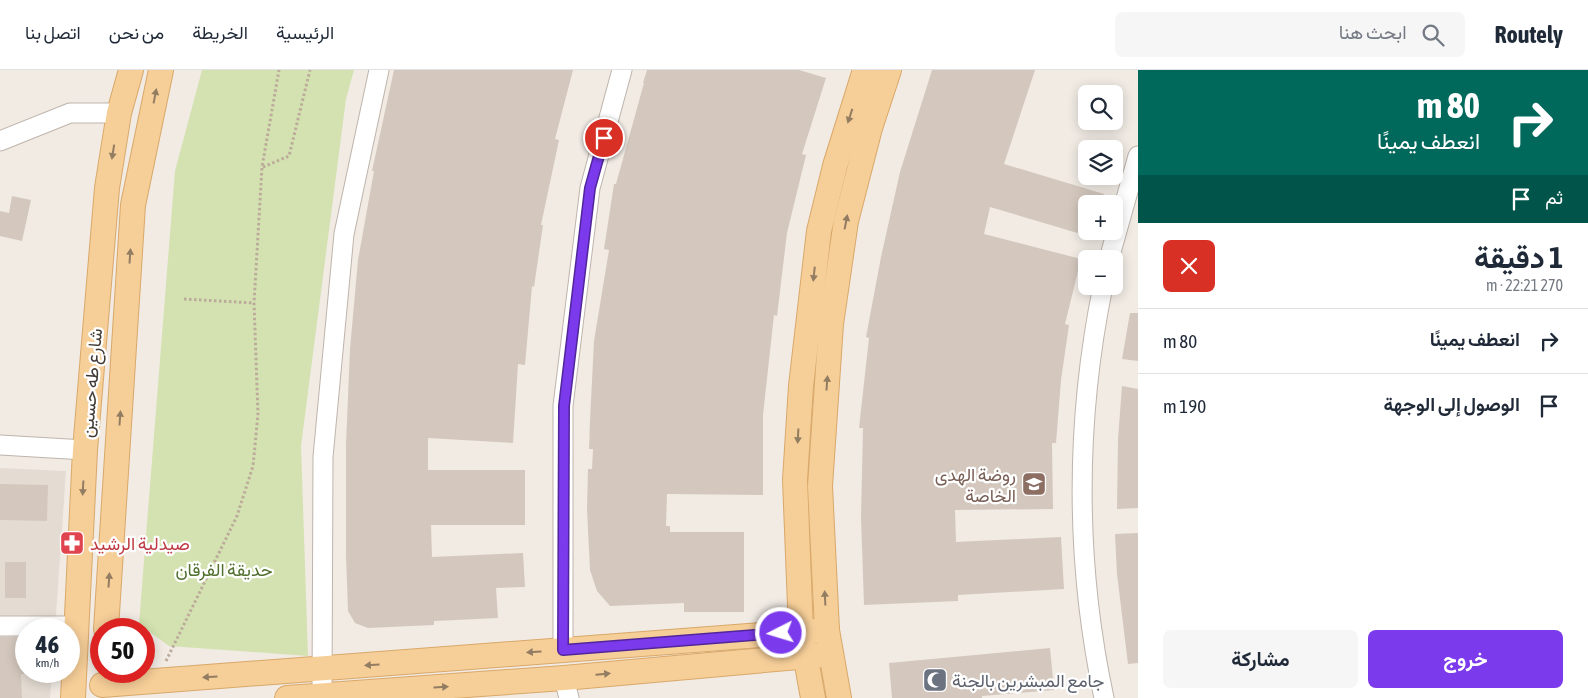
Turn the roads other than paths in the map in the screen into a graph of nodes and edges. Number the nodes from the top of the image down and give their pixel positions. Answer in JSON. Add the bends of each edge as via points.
{"nodes":[{"id":1,"x":131,"y":70,"type":"edge"},
{"id":2,"x":161,"y":70,"type":"edge"},
{"id":3,"x":379,"y":70,"type":"edge"},
{"id":4,"x":622,"y":70,"type":"edge"},
{"id":5,"x":865,"y":70,"type":"edge"},
{"id":6,"x":889,"y":70,"type":"edge"},
{"id":7,"x":119,"y":113,"type":"junction"},
{"id":8,"x":0,"y":141,"type":"edge"},
{"id":9,"x":1138,"y":156,"type":"edge"},
{"id":10,"x":1112,"y":250,"type":"edge"},
{"id":11,"x":1101,"y":295,"type":"edge"},
{"id":12,"x":0,"y":445,"type":"edge"},
{"id":13,"x":85,"y":450,"type":"junction"},
{"id":14,"x":76,"y":618,"type":"edge"},
{"id":15,"x":107,"y":618,"type":"edge"},
{"id":16,"x":0,"y":626,"type":"edge"},
{"id":17,"x":15,"y":626,"type":"edge"},
{"id":18,"x":827,"y":630,"type":"junction"},
{"id":19,"x":801,"y":631,"type":"junction"},
{"id":20,"x":563,"y":650,"type":"junction"},
{"id":21,"x":831,"y":655,"type":"junction"},
{"id":22,"x":806,"y":656,"type":"junction"},
{"id":23,"x":322,"y":668,"type":"junction"},
{"id":24,"x":74,"y":683,"type":"edge"},
{"id":25,"x":102,"y":685,"type":"edge"},
{"id":26,"x":567,"y":688,"type":"edge"},
{"id":27,"x":322,"y":696,"type":"junction"},
{"id":28,"x":73,"y":698,"type":"edge"},
{"id":29,"x":287,"y":698,"type":"edge"},
{"id":30,"x":813,"y":698,"type":"edge"},
{"id":31,"x":839,"y":698,"type":"edge"},
{"id":32,"x":1104,"y":698,"type":"edge"}],
"edges":[{"from":1,"to":7,"type":"main road","name":"شارع طه حسين"},
{"from":15,"to":2,"type":"main road","name":"شارع طه حسين","one_way":true,"via":[[134,205]]},
{"from":3,"to":23,"type":"street","via":[[343,243],[323,457]]},
{"from":4,"to":20,"type":"street","via":[[590,188],[564,406]]},
{"from":5,"to":19,"type":"main road","one_way":true,"via":[[819,231],[803,367],[796,480]]},
{"from":18,"to":6,"type":"main road","one_way":true,"via":[[820,486],[831,324],[846,221]]},
{"from":7,"to":8,"type":"street","via":[[70,113]]},
{"from":7,"to":13,"type":"main road","name":"شارع طه حسين","one_way":true,"via":[[107,188]]},
{"from":9,"to":10,"type":"street"},
{"from":11,"to":32,"type":"street","via":[[1085,409],[1082,503],[1094,652]]},
{"from":12,"to":13,"type":"street"},
{"from":13,"to":14,"type":"main road","name":"شارع طه حسين","one_way":true},
{"from":16,"to":17,"type":"street"},
{"from":18,"to":19,"type":"main road"},
{"from":18,"to":21,"type":"main road"},
{"from":19,"to":20,"type":"main road"},
{"from":19,"to":22,"type":"main road"},
{"from":20,"to":23,"type":"main road","one_way":true},
{"from":21,"to":22,"type":"main road"},
{"from":21,"to":31,"type":"main road"},
{"from":26,"to":22,"type":"main road","one_way":true},
{"from":22,"to":30,"type":"main road"},
{"from":23,"to":25,"type":"main road","one_way":true},
{"from":23,"to":27,"type":"street"},
{"from":24,"to":28,"type":"main road","name":"شارع طه حسين"},
{"from":27,"to":26,"type":"main road","one_way":true},
{"from":27,"to":29,"type":"main road"}]}
